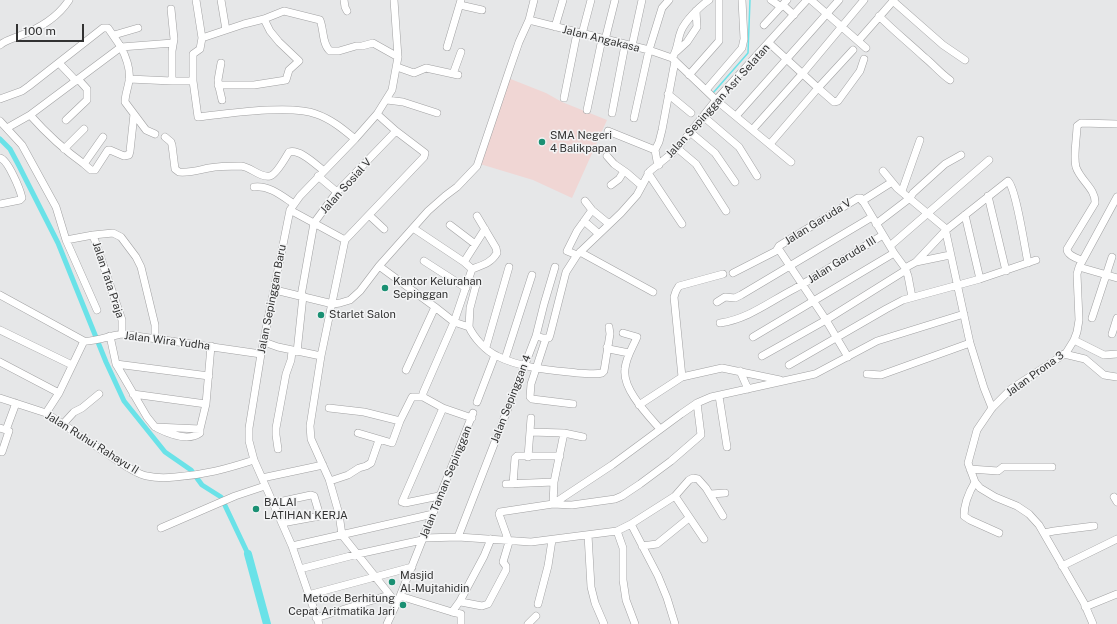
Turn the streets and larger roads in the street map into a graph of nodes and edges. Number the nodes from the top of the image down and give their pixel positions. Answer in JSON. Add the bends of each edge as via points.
{"nodes":[{"id":1,"x":69,"y":0,"type":"edge"},
{"id":2,"x":196,"y":0,"type":"edge"},
{"id":3,"x":220,"y":0,"type":"edge"},
{"id":4,"x":344,"y":0,"type":"edge"},
{"id":5,"x":394,"y":0,"type":"edge"},
{"id":6,"x":534,"y":0,"type":"edge"},
{"id":7,"x":563,"y":0,"type":"edge"},
{"id":8,"x":591,"y":0,"type":"edge"},
{"id":9,"x":616,"y":0,"type":"edge"},
{"id":10,"x":642,"y":0,"type":"edge"},
{"id":11,"x":669,"y":0,"type":"edge"},
{"id":12,"x":709,"y":0,"type":"edge"},
{"id":13,"x":719,"y":0,"type":"edge"},
{"id":14,"x":742,"y":0,"type":"edge"},
{"id":15,"x":771,"y":0,"type":"edge"},
{"id":16,"x":807,"y":0,"type":"edge"},
{"id":17,"x":811,"y":0,"type":"edge"},
{"id":18,"x":839,"y":0,"type":"edge"},
{"id":19,"x":864,"y":0,"type":"edge"},
{"id":20,"x":893,"y":0,"type":"edge"},
{"id":21,"x":460,"y":2,"type":"edge"},
{"id":22,"x":663,"y":4,"type":"edge"},
{"id":23,"x":784,"y":4,"type":"edge"},
{"id":24,"x":171,"y":9,"type":"dead end"},
{"id":25,"x":482,"y":10,"type":"dead end"},
{"id":26,"x":347,"y":11,"type":"dead end"},
{"id":27,"x":696,"y":11,"type":"junction"},
{"id":28,"x":827,"y":13,"type":"junction"},
{"id":29,"x":794,"y":15,"type":"junction"},
{"id":30,"x":879,"y":16,"type":"junction"},
{"id":31,"x":264,"y":19,"type":"junction"},
{"id":32,"x":529,"y":20,"type":"junction"},
{"id":33,"x":764,"y":25,"type":"dead end"},
{"id":34,"x":555,"y":27,"type":"junction"},
{"id":35,"x":842,"y":27,"type":"junction"},
{"id":36,"x":138,"y":28,"type":"dead end"},
{"id":37,"x":226,"y":30,"type":"junction"},
{"id":38,"x":579,"y":33,"type":"junction"},
{"id":39,"x":114,"y":35,"type":"junction"},
{"id":40,"x":202,"y":38,"type":"junction"},
{"id":41,"x":603,"y":39,"type":"junction"},
{"id":42,"x":2,"y":40,"type":"edge"},
{"id":43,"x":858,"y":41,"type":"junction"},
{"id":44,"x":173,"y":43,"type":"junction"},
{"id":45,"x":769,"y":44,"type":"junction"},
{"id":46,"x":628,"y":46,"type":"junction"},
{"id":47,"x":121,"y":47,"type":"junction"},
{"id":48,"x":447,"y":47,"type":"dead end"},
{"id":49,"x":866,"y":48,"type":"dead end"},
{"id":50,"x":649,"y":50,"type":"junction"},
{"id":51,"x":853,"y":50,"type":"dead end"},
{"id":52,"x":461,"y":52,"type":"dead end"},
{"id":53,"x":398,"y":57,"type":"junction"},
{"id":54,"x":674,"y":57,"type":"junction"},
{"id":55,"x":786,"y":59,"type":"junction"},
{"id":56,"x":864,"y":59,"type":"dead end"},
{"id":57,"x":965,"y":60,"type":"dead end"},
{"id":58,"x":59,"y":62,"type":"junction"},
{"id":59,"x":221,"y":63,"type":"dead end"},
{"id":60,"x":397,"y":67,"type":"junction"},
{"id":61,"x":803,"y":73,"type":"junction"},
{"id":62,"x":688,"y":74,"type":"junction"},
{"id":63,"x":130,"y":79,"type":"junction"},
{"id":64,"x":77,"y":80,"type":"junction"},
{"id":65,"x":950,"y":80,"type":"dead end"},
{"id":66,"x":172,"y":81,"type":"junction"},
{"id":67,"x":193,"y":81,"type":"junction"},
{"id":68,"x":218,"y":85,"type":"junction"},
{"id":69,"x":818,"y":88,"type":"junction"},
{"id":70,"x":706,"y":90,"type":"junction"},
{"id":71,"x":668,"y":94,"type":"junction"},
{"id":72,"x":564,"y":98,"type":"dead end"},
{"id":73,"x":0,"y":99,"type":"edge"},
{"id":74,"x":222,"y":100,"type":"dead end"},
{"id":75,"x":387,"y":100,"type":"junction"},
{"id":76,"x":715,"y":100,"type":"junction"},
{"id":77,"x":588,"y":110,"type":"dead end"},
{"id":78,"x":437,"y":113,"type":"dead end"},
{"id":79,"x":612,"y":113,"type":"dead end"},
{"id":80,"x":691,"y":113,"type":"dead end"},
{"id":81,"x":30,"y":114,"type":"junction"},
{"id":82,"x":134,"y":114,"type":"junction"},
{"id":83,"x":376,"y":114,"type":"junction"},
{"id":84,"x":736,"y":116,"type":"junction"},
{"id":85,"x":704,"y":117,"type":"junction"},
{"id":86,"x":634,"y":118,"type":"dead end"},
{"id":87,"x":66,"y":120,"type":"dead end"},
{"id":88,"x":0,"y":121,"type":"edge"},
{"id":89,"x":1117,"y":124,"type":"edge"},
{"id":90,"x":7,"y":128,"type":"junction"},
{"id":91,"x":84,"y":128,"type":"dead end"},
{"id":92,"x":753,"y":129,"type":"junction"},
{"id":93,"x":608,"y":131,"type":"dead end"},
{"id":94,"x":396,"y":132,"type":"junction"},
{"id":95,"x":690,"y":132,"type":"junction"},
{"id":96,"x":155,"y":134,"type":"dead end"},
{"id":97,"x":103,"y":137,"type":"dead end"},
{"id":98,"x":165,"y":137,"type":"dead end"},
{"id":99,"x":354,"y":139,"type":"junction"},
{"id":100,"x":920,"y":140,"type":"dead end"},
{"id":101,"x":770,"y":144,"type":"junction"},
{"id":102,"x":677,"y":148,"type":"junction"},
{"id":103,"x":64,"y":149,"type":"junction"},
{"id":104,"x":655,"y":151,"type":"junction"},
{"id":105,"x":961,"y":155,"type":"dead end"},
{"id":106,"x":608,"y":156,"type":"dead end"},
{"id":107,"x":0,"y":158,"type":"edge"},
{"id":108,"x":989,"y":160,"type":"dead end"},
{"id":109,"x":791,"y":162,"type":"dead end"},
{"id":110,"x":658,"y":163,"type":"junction"},
{"id":111,"x":84,"y":164,"type":"junction"},
{"id":112,"x":883,"y":171,"type":"dead end"},
{"id":113,"x":625,"y":172,"type":"junction"},
{"id":114,"x":648,"y":173,"type":"junction"},
{"id":115,"x":321,"y":174,"type":"junction"},
{"id":116,"x":757,"y":176,"type":"dead end"},
{"id":117,"x":735,"y":182,"type":"dead end"},
{"id":118,"x":892,"y":182,"type":"junction"},
{"id":119,"x":611,"y":184,"type":"dead end"},
{"id":120,"x":642,"y":186,"type":"junction"},
{"id":121,"x":254,"y":187,"type":"dead end"},
{"id":122,"x":902,"y":191,"type":"junction"},
{"id":123,"x":338,"y":192,"type":"junction"},
{"id":124,"x":988,"y":196,"type":"junction"},
{"id":125,"x":1117,"y":197,"type":"edge"},
{"id":126,"x":910,"y":198,"type":"junction"},
{"id":127,"x":860,"y":199,"type":"junction"},
{"id":128,"x":585,"y":201,"type":"dead end"},
{"id":129,"x":0,"y":204,"type":"edge"},
{"id":130,"x":292,"y":207,"type":"junction"},
{"id":131,"x":592,"y":210,"type":"junction"},
{"id":132,"x":726,"y":211,"type":"dead end"},
{"id":133,"x":929,"y":214,"type":"junction"},
{"id":134,"x":965,"y":215,"type":"junction"},
{"id":135,"x":368,"y":216,"type":"junction"},
{"id":136,"x":477,"y":216,"type":"dead end"},
{"id":137,"x":872,"y":217,"type":"junction"},
{"id":138,"x":584,"y":221,"type":"junction"},
{"id":139,"x":314,"y":223,"type":"junction"},
{"id":140,"x":609,"y":224,"type":"junction"},
{"id":141,"x":682,"y":224,"type":"dead end"},
{"id":142,"x":876,"y":224,"type":"junction"},
{"id":143,"x":450,"y":225,"type":"dead end"},
{"id":144,"x":413,"y":228,"type":"junction"},
{"id":145,"x":384,"y":229,"type":"dead end"},
{"id":146,"x":485,"y":229,"type":"junction"},
{"id":147,"x":946,"y":230,"type":"junction"},
{"id":148,"x":598,"y":234,"type":"junction"},
{"id":149,"x":93,"y":235,"type":"junction"},
{"id":150,"x":882,"y":235,"type":"junction"},
{"id":151,"x":66,"y":240,"type":"junction"},
{"id":152,"x":345,"y":240,"type":"junction"},
{"id":153,"x":475,"y":244,"type":"junction"},
{"id":154,"x":890,"y":246,"type":"junction"},
{"id":155,"x":778,"y":248,"type":"junction"},
{"id":156,"x":894,"y":253,"type":"junction"},
{"id":157,"x":578,"y":254,"type":"junction"},
{"id":158,"x":950,"y":255,"type":"junction"},
{"id":159,"x":1112,"y":257,"type":"dead end"},
{"id":160,"x":1036,"y":260,"type":"dead end"},
{"id":161,"x":424,"y":261,"type":"dead end"},
{"id":162,"x":464,"y":262,"type":"junction"},
{"id":163,"x":916,"y":262,"type":"junction"},
{"id":164,"x":1028,"y":263,"type":"junction"},
{"id":165,"x":1080,"y":264,"type":"junction"},
{"id":166,"x":379,"y":266,"type":"junction"},
{"id":167,"x":509,"y":267,"type":"dead end"},
{"id":168,"x":555,"y":267,"type":"dead end"},
{"id":169,"x":790,"y":267,"type":"junction"},
{"id":170,"x":472,"y":269,"type":"junction"},
{"id":171,"x":905,"y":269,"type":"junction"},
{"id":172,"x":1006,"y":271,"type":"junction"},
{"id":173,"x":733,"y":273,"type":"dead end"},
{"id":174,"x":723,"y":274,"type":"dead end"},
{"id":175,"x":532,"y":275,"type":"dead end"},
{"id":176,"x":1106,"y":275,"type":"junction"},
{"id":177,"x":1117,"y":278,"type":"edge"},
{"id":178,"x":980,"y":279,"type":"junction"},
{"id":179,"x":802,"y":284,"type":"junction"},
{"id":180,"x":476,"y":285,"type":"dead end"},
{"id":181,"x":957,"y":285,"type":"junction"},
{"id":182,"x":466,"y":288,"type":"junction"},
{"id":183,"x":275,"y":290,"type":"junction"},
{"id":184,"x":653,"y":292,"type":"dead end"},
{"id":185,"x":0,"y":295,"type":"edge"},
{"id":186,"x":302,"y":296,"type":"junction"},
{"id":187,"x":912,"y":297,"type":"junction"},
{"id":188,"x":813,"y":301,"type":"junction"},
{"id":189,"x":717,"y":302,"type":"dead end"},
{"id":190,"x":332,"y":304,"type":"junction"},
{"id":191,"x":435,"y":307,"type":"junction"},
{"id":192,"x":97,"y":310,"type":"dead end"},
{"id":193,"x":964,"y":314,"type":"junction"},
{"id":194,"x":1092,"y":318,"type":"dead end"},
{"id":195,"x":1117,"y":318,"type":"edge"},
{"id":196,"x":826,"y":320,"type":"junction"},
{"id":197,"x":456,"y":323,"type":"junction"},
{"id":198,"x":720,"y":323,"type":"dead end"},
{"id":199,"x":609,"y":326,"type":"dead end"},
{"id":200,"x":469,"y":327,"type":"junction"},
{"id":201,"x":0,"y":330,"type":"edge"},
{"id":202,"x":623,"y":333,"type":"dead end"},
{"id":203,"x":122,"y":334,"type":"junction"},
{"id":204,"x":1112,"y":334,"type":"dead end"},
{"id":205,"x":536,"y":336,"type":"junction"},
{"id":206,"x":107,"y":337,"type":"junction"},
{"id":207,"x":753,"y":337,"type":"dead end"},
{"id":208,"x":546,"y":338,"type":"junction"},
{"id":209,"x":837,"y":338,"type":"junction"},
{"id":210,"x":155,"y":339,"type":"junction"},
{"id":211,"x":1074,"y":340,"type":"junction"},
{"id":212,"x":86,"y":342,"type":"junction"},
{"id":213,"x":264,"y":342,"type":"junction"},
{"id":214,"x":970,"y":343,"type":"junction"},
{"id":215,"x":211,"y":346,"type":"junction"},
{"id":216,"x":486,"y":347,"type":"junction"},
{"id":217,"x":607,"y":348,"type":"junction"},
{"id":218,"x":294,"y":351,"type":"junction"},
{"id":219,"x":629,"y":353,"type":"junction"},
{"id":220,"x":261,"y":354,"type":"junction"},
{"id":221,"x":1064,"y":354,"type":"junction"},
{"id":222,"x":1117,"y":354,"type":"edge"},
{"id":223,"x":495,"y":355,"type":"junction"},
{"id":224,"x":322,"y":356,"type":"junction"},
{"id":225,"x":762,"y":356,"type":"dead end"},
{"id":226,"x":848,"y":356,"type":"junction"},
{"id":227,"x":505,"y":359,"type":"junction"},
{"id":228,"x":0,"y":362,"type":"edge"},
{"id":229,"x":116,"y":364,"type":"junction"},
{"id":230,"x":524,"y":365,"type":"junction"},
{"id":231,"x":789,"y":365,"type":"dead end"},
{"id":232,"x":72,"y":366,"type":"junction"},
{"id":233,"x":537,"y":367,"type":"junction"},
{"id":234,"x":406,"y":370,"type":"dead end"},
{"id":235,"x":740,"y":371,"type":"junction"},
{"id":236,"x":867,"y":374,"type":"dead end"},
{"id":237,"x":209,"y":376,"type":"junction"},
{"id":238,"x":682,"y":377,"type":"junction"},
{"id":239,"x":1117,"y":377,"type":"edge"},
{"id":240,"x":784,"y":381,"type":"junction"},
{"id":241,"x":748,"y":389,"type":"junction"},
{"id":242,"x":59,"y":393,"type":"junction"},
{"id":243,"x":99,"y":394,"type":"dead end"},
{"id":244,"x":133,"y":394,"type":"junction"},
{"id":245,"x":719,"y":396,"type":"junction"},
{"id":246,"x":423,"y":397,"type":"junction"},
{"id":247,"x":0,"y":398,"type":"edge"},
{"id":248,"x":477,"y":402,"type":"dead end"},
{"id":249,"x":16,"y":403,"type":"junction"},
{"id":250,"x":697,"y":403,"type":"junction"},
{"id":251,"x":206,"y":404,"type":"junction"},
{"id":252,"x":573,"y":404,"type":"dead end"},
{"id":253,"x":639,"y":405,"type":"junction"},
{"id":254,"x":329,"y":408,"type":"dead end"},
{"id":255,"x":443,"y":408,"type":"junction"},
{"id":256,"x":992,"y":408,"type":"junction"},
{"id":257,"x":46,"y":413,"type":"junction"},
{"id":258,"x":531,"y":418,"type":"dead end"},
{"id":259,"x":400,"y":421,"type":"junction"},
{"id":260,"x":63,"y":424,"type":"junction"},
{"id":261,"x":3,"y":429,"type":"edge"},
{"id":262,"x":660,"y":429,"type":"junction"},
{"id":263,"x":358,"y":432,"type":"dead end"},
{"id":264,"x":530,"y":432,"type":"junction"},
{"id":265,"x":564,"y":433,"type":"junction"},
{"id":266,"x":583,"y":437,"type":"dead end"},
{"id":267,"x":379,"y":440,"type":"junction"},
{"id":268,"x":727,"y":447,"type":"dead end"},
{"id":269,"x":278,"y":449,"type":"dead end"},
{"id":270,"x":2,"y":452,"type":"dead end"},
{"id":271,"x":560,"y":456,"type":"junction"},
{"id":272,"x":528,"y":457,"type":"junction"},
{"id":273,"x":254,"y":460,"type":"junction"},
{"id":274,"x":323,"y":465,"type":"junction"},
{"id":275,"x":1052,"y":467,"type":"dead end"},
{"id":276,"x":970,"y":469,"type":"junction"},
{"id":277,"x":262,"y":478,"type":"junction"},
{"id":278,"x":330,"y":480,"type":"junction"},
{"id":279,"x":554,"y":482,"type":"junction"},
{"id":280,"x":975,"y":482,"type":"junction"},
{"id":281,"x":265,"y":486,"type":"junction"},
{"id":282,"x":725,"y":493,"type":"dead end"},
{"id":283,"x":711,"y":494,"type":"junction"},
{"id":284,"x":439,"y":496,"type":"junction"},
{"id":285,"x":675,"y":496,"type":"junction"},
{"id":286,"x":274,"y":503,"type":"junction"},
{"id":287,"x":553,"y":504,"type":"junction"},
{"id":288,"x":339,"y":514,"type":"junction"},
{"id":289,"x":433,"y":514,"type":"junction"},
{"id":290,"x":320,"y":516,"type":"junction"},
{"id":291,"x":723,"y":516,"type":"dead end"},
{"id":292,"x":689,"y":518,"type":"junction"},
{"id":293,"x":282,"y":523,"type":"junction"},
{"id":294,"x":631,"y":524,"type":"junction"},
{"id":295,"x":1094,"y":526,"type":"dead end"},
{"id":296,"x":161,"y":528,"type":"dead end"},
{"id":297,"x":617,"y":531,"type":"junction"},
{"id":298,"x":999,"y":533,"type":"dead end"},
{"id":299,"x":1044,"y":534,"type":"junction"},
{"id":300,"x":342,"y":535,"type":"junction"},
{"id":301,"x":588,"y":535,"type":"junction"},
{"id":302,"x":458,"y":537,"type":"junction"},
{"id":303,"x":423,"y":539,"type":"junction"},
{"id":304,"x":490,"y":539,"type":"junction"},
{"id":305,"x":704,"y":539,"type":"dead end"},
{"id":306,"x":1117,"y":539,"type":"edge"},
{"id":307,"x":552,"y":540,"type":"junction"},
{"id":308,"x":509,"y":542,"type":"junction"},
{"id":309,"x":292,"y":546,"type":"junction"},
{"id":310,"x":642,"y":546,"type":"junction"},
{"id":311,"x":358,"y":554,"type":"junction"},
{"id":312,"x":1062,"y":566,"type":"junction"},
{"id":313,"x":412,"y":567,"type":"junction"},
{"id":314,"x":300,"y":569,"type":"junction"},
{"id":315,"x":376,"y":576,"type":"junction"},
{"id":316,"x":308,"y":594,"type":"junction"},
{"id":317,"x":1117,"y":594,"type":"edge"},
{"id":318,"x":389,"y":595,"type":"junction"},
{"id":319,"x":400,"y":596,"type":"junction"},
{"id":320,"x":460,"y":601,"type":"junction"},
{"id":321,"x":397,"y":604,"type":"junction"},
{"id":322,"x":538,"y":604,"type":"dead end"},
{"id":323,"x":1085,"y":607,"type":"junction"},
{"id":324,"x":452,"y":612,"type":"junction"},
{"id":325,"x":536,"y":616,"type":"dead end"},
{"id":326,"x":317,"y":622,"type":"edge"},
{"id":327,"x":387,"y":624,"type":"edge"},
{"id":328,"x":461,"y":624,"type":"edge"},
{"id":329,"x":528,"y":624,"type":"edge"},
{"id":330,"x":604,"y":624,"type":"edge"},
{"id":331,"x":635,"y":624,"type":"edge"},
{"id":332,"x":675,"y":624,"type":"edge"},
{"id":333,"x":1093,"y":624,"type":"edge"}],
"edges":[{"from":1,"to":42,"type":"street","via":[[66,6],[48,21],[20,36]]},
{"from":2,"to":40,"type":"street"},
{"from":3,"to":37,"type":"street"},
{"from":4,"to":26,"type":"street"},
{"from":5,"to":53,"type":"street","name":"Jalan Sepinggan Baru"},
{"from":6,"to":32,"type":"street"},
{"from":7,"to":34,"type":"street"},
{"from":8,"to":38,"type":"street"},
{"from":9,"to":41,"type":"street"},
{"from":10,"to":46,"type":"street"},
{"from":11,"to":22,"type":"street"},
{"from":12,"to":27,"type":"street"},
{"from":13,"to":62,"type":"street","via":[[719,40]]},
{"from":14,"to":70,"type":"street","via":[[742,48]]},
{"from":15,"to":23,"type":"street"},
{"from":16,"to":29,"type":"street","name":"Jalan Sepinggan Asri Selatan"},
{"from":17,"to":28,"type":"street"},
{"from":18,"to":28,"type":"street"},
{"from":19,"to":35,"type":"street"},
{"from":20,"to":30,"type":"street"},
{"from":20,"to":57,"type":"street"},
{"from":21,"to":25,"type":"street"},
{"from":21,"to":48,"type":"street"},
{"from":22,"to":50,"type":"street"},
{"from":23,"to":29,"type":"street"},
{"from":23,"to":33,"type":"street"},
{"from":24,"to":44,"type":"street"},
{"from":27,"to":54,"type":"street","via":[[681,30]]},
{"from":27,"to":54,"type":"street","via":[[697,27]]},
{"from":28,"to":35,"type":"street"},
{"from":28,"to":55,"type":"street"},
{"from":29,"to":45,"type":"street","name":"Jalan Sepinggan Asri Selatan"},
{"from":30,"to":43,"type":"street"},
{"from":30,"to":65,"type":"street"},
{"from":31,"to":37,"type":"street"},
{"from":31,"to":53,"type":"street","via":[[284,11],[319,19],[330,51],[373,43]]},
{"from":31,"to":68,"type":"street","via":[[270,31],[299,62],[289,70],[286,80],[283,81],[254,85]]},
{"from":32,"to":34,"type":"street","name":"Jalan Angakasa"},
{"from":32,"to":144,"type":"street","via":[[509,70],[477,166],[457,187],[428,210]]},
{"from":34,"to":38,"type":"street","name":"Jalan Angakasa"},
{"from":35,"to":43,"type":"street"},
{"from":35,"to":61,"type":"street"},
{"from":36,"to":39,"type":"street"},
{"from":37,"to":40,"type":"street"},
{"from":38,"to":41,"type":"street","name":"Jalan Angakasa"},
{"from":38,"to":72,"type":"street"},
{"from":39,"to":47,"type":"street"},
{"from":39,"to":58,"type":"street","via":[[108,28],[103,28]]},
{"from":40,"to":67,"type":"street","via":[[200,49],[193,54]]},
{"from":41,"to":46,"type":"street","name":"Jalan Angakasa"},
{"from":41,"to":77,"type":"street"},
{"from":43,"to":49,"type":"street"},
{"from":44,"to":47,"type":"street"},
{"from":44,"to":66,"type":"street"},
{"from":45,"to":55,"type":"street"},
{"from":45,"to":76,"type":"street","name":"Jalan Sepinggan Asri Selatan"},
{"from":46,"to":50,"type":"street","name":"Jalan Angakasa"},
{"from":46,"to":79,"type":"street"},
{"from":47,"to":63,"type":"street"},
{"from":47,"to":64,"type":"street"},
{"from":50,"to":54,"type":"street","name":"Jalan Angakasa"},
{"from":50,"to":86,"type":"street"},
{"from":51,"to":69,"type":"street"},
{"from":52,"to":60,"type":"street","via":[[456,74],[426,68],[414,73]]},
{"from":53,"to":60,"type":"street","name":"Jalan Sepinggan Baru"},
{"from":54,"to":62,"type":"street"},
{"from":54,"to":71,"type":"street"},
{"from":55,"to":61,"type":"street"},
{"from":55,"to":84,"type":"street"},
{"from":56,"to":69,"type":"street","via":[[860,71],[837,102]]},
{"from":58,"to":64,"type":"street"},
{"from":58,"to":73,"type":"street","via":[[22,91]]},
{"from":59,"to":68,"type":"street"},
{"from":60,"to":75,"type":"street","name":"Jalan Sepinggan Baru"},
{"from":61,"to":69,"type":"street"},
{"from":61,"to":92,"type":"street"},
{"from":62,"to":70,"type":"street"},
{"from":63,"to":66,"type":"street"},
{"from":63,"to":82,"type":"street","via":[[125,102]]},
{"from":64,"to":81,"type":"street"},
{"from":64,"to":87,"type":"street","via":[[87,89],[87,100]]},
{"from":66,"to":67,"type":"street"},
{"from":67,"to":99,"type":"street","via":[[198,118],[242,112],[301,111],[325,118]]},
{"from":68,"to":74,"type":"street"},
{"from":69,"to":101,"type":"street"},
{"from":70,"to":76,"type":"street"},
{"from":71,"to":80,"type":"street"},
{"from":71,"to":104,"type":"street","via":[[662,130]]},
{"from":75,"to":78,"type":"street","via":[[403,102]]},
{"from":75,"to":83,"type":"street","name":"Jalan Sepinggan Baru"},
{"from":76,"to":84,"type":"street"},
{"from":76,"to":85,"type":"street","name":"Jalan Sepinggan Asri Selatan"},
{"from":81,"to":90,"type":"street"},
{"from":81,"to":103,"type":"street"},
{"from":82,"to":96,"type":"street","via":[[146,130]]},
{"from":82,"to":111,"type":"street","via":[[129,154],[124,156],[108,150],[95,170]]},
{"from":83,"to":94,"type":"street"},
{"from":83,"to":99,"type":"street","name":"Jalan Sepinggan Baru"},
{"from":84,"to":92,"type":"street"},
{"from":85,"to":95,"type":"street","name":"Jalan Sepinggan Asri Selatan"},
{"from":85,"to":116,"type":"street","via":[[739,147]]},
{"from":88,"to":90,"type":"street"},
{"from":89,"to":165,"type":"street","via":[[1081,123],[1077,126],[1075,163],[1095,199],[1067,249]]},
{"from":90,"to":151,"type":"street","via":[[22,146],[56,207]]},
{"from":91,"to":103,"type":"street"},
{"from":92,"to":101,"type":"street"},
{"from":93,"to":104,"type":"street"},
{"from":94,"to":123,"type":"street","name":"Jalan Sosial V"},
{"from":94,"to":135,"type":"street","via":[[425,155]]},
{"from":95,"to":102,"type":"street","name":"Jalan Sepinggan Asri Selatan"},
{"from":95,"to":117,"type":"street","via":[[715,153]]},
{"from":97,"to":111,"type":"street"},
{"from":98,"to":115,"type":"street","via":[[171,142],[175,169],[179,172],[241,166],[263,176],[270,176],[292,151],[306,157]]},
{"from":99,"to":115,"type":"street","name":"Jalan Sepinggan Baru"},
{"from":100,"to":122,"type":"street"},
{"from":101,"to":109,"type":"street"},
{"from":102,"to":110,"type":"street","name":"Jalan Sepinggan Asri Selatan"},
{"from":102,"to":132,"type":"street","via":[[696,164]]},
{"from":103,"to":111,"type":"street"},
{"from":104,"to":110,"type":"street"},
{"from":105,"to":126,"type":"street","via":[[945,164]]},
{"from":106,"to":113,"type":"street"},
{"from":107,"to":129,"type":"street","via":[[10,169],[22,198]]},
{"from":108,"to":133,"type":"street"},
{"from":110,"to":114,"type":"street","name":"Jalan Sepinggan Asri Selatan"},
{"from":112,"to":118,"type":"street"},
{"from":113,"to":119,"type":"street"},
{"from":113,"to":120,"type":"street"},
{"from":114,"to":120,"type":"street","name":"Jalan Sepinggan Asri Selatan"},
{"from":114,"to":141,"type":"street"},
{"from":115,"to":123,"type":"street"},
{"from":115,"to":130,"type":"street","name":"Jalan Sepinggan Baru"},
{"from":118,"to":122,"type":"street"},
{"from":118,"to":127,"type":"street","name":"Jalan Garuda V"},
{"from":120,"to":140,"type":"street","name":"Jalan Sepinggan Asri Selatan","via":[[637,195]]},
{"from":121,"to":130,"type":"street","via":[[270,189]]},
{"from":122,"to":126,"type":"street"},
{"from":123,"to":139,"type":"street","name":"Jalan Sosial V"},
{"from":124,"to":134,"type":"street"},
{"from":124,"to":164,"type":"street","via":[[1006,181],[1010,182]]},
{"from":124,"to":172,"type":"street"},
{"from":125,"to":165,"type":"street","name":"Jalan Prona 3"},
{"from":126,"to":133,"type":"street"},
{"from":126,"to":142,"type":"street"},
{"from":127,"to":137,"type":"street"},
{"from":127,"to":155,"type":"street","name":"Jalan Garuda V"},
{"from":128,"to":131,"type":"street"},
{"from":130,"to":139,"type":"street"},
{"from":130,"to":183,"type":"street","name":"Jalan Sepinggan Baru"},
{"from":131,"to":138,"type":"street"},
{"from":131,"to":140,"type":"street"},
{"from":133,"to":147,"type":"street"},
{"from":133,"to":154,"type":"street"},
{"from":134,"to":147,"type":"street"},
{"from":134,"to":178,"type":"street"},
{"from":135,"to":145,"type":"street"},
{"from":135,"to":152,"type":"street"},
{"from":136,"to":146,"type":"street"},
{"from":137,"to":142,"type":"street"},
{"from":137,"to":169,"type":"street"},
{"from":138,"to":148,"type":"street"},
{"from":138,"to":157,"type":"street","via":[[567,251]]},
{"from":139,"to":152,"type":"street"},
{"from":139,"to":186,"type":"street","name":"Jalan Sosial V"},
{"from":140,"to":148,"type":"street","name":"Jalan Sepinggan Asri Selatan"},
{"from":142,"to":150,"type":"street"},
{"from":143,"to":153,"type":"street"},
{"from":144,"to":162,"type":"street"},
{"from":144,"to":166,"type":"street"},
{"from":146,"to":153,"type":"street"},
{"from":146,"to":170,"type":"street","via":[[497,253],[488,264]]},
{"from":147,"to":158,"type":"street"},
{"from":147,"to":163,"type":"street"},
{"from":148,"to":157,"type":"street","name":"Jalan Sepinggan Asri Selatan"},
{"from":149,"to":151,"type":"street","name":"Jalan Tata Praja"},
{"from":149,"to":203,"type":"street","name":"Jalan Tata Praja","via":[[122,320]]},
{"from":149,"to":210,"type":"street","via":[[113,233],[121,237],[136,257],[141,267],[155,325]]},
{"from":150,"to":154,"type":"street"},
{"from":150,"to":179,"type":"street","name":"Jalan Garuda III"},
{"from":151,"to":192,"type":"street","name":"Jalan Tata Praja"},
{"from":152,"to":190,"type":"street"},
{"from":153,"to":162,"type":"street"},
{"from":154,"to":156,"type":"street"},
{"from":155,"to":169,"type":"street"},
{"from":155,"to":173,"type":"street","name":"Jalan Garuda V"},
{"from":156,"to":171,"type":"street"},
{"from":156,"to":188,"type":"street"},
{"from":157,"to":184,"type":"street"},
{"from":157,"to":208,"type":"street","name":"Jalan Sepinggan Asri Selatan","via":[[566,272],[550,336]]},
{"from":158,"to":163,"type":"street"},
{"from":158,"to":181,"type":"street"},
{"from":159,"to":176,"type":"street"},
{"from":160,"to":164,"type":"street"},
{"from":161,"to":182,"type":"street"},
{"from":162,"to":170,"type":"street"},
{"from":163,"to":171,"type":"street"},
{"from":164,"to":172,"type":"street"},
{"from":165,"to":176,"type":"street"},
{"from":165,"to":211,"type":"street","name":"Jalan Prona 3","via":[[1077,274],[1080,316]]},
{"from":166,"to":190,"type":"street","via":[[350,300]]},
{"from":166,"to":191,"type":"street"},
{"from":167,"to":216,"type":"street"},
{"from":168,"to":205,"type":"street","name":"Jalan Sepinggan 4"},
{"from":169,"to":179,"type":"street"},
{"from":169,"to":189,"type":"street","via":[[737,298],[725,297]]},
{"from":170,"to":182,"type":"street"},
{"from":171,"to":187,"type":"street"},
{"from":171,"to":196,"type":"street"},
{"from":172,"to":178,"type":"street"},
{"from":174,"to":238,"type":"street","via":[[679,286],[676,291],[674,297]]},
{"from":175,"to":227,"type":"street"},
{"from":176,"to":177,"type":"street"},
{"from":176,"to":194,"type":"street"},
{"from":178,"to":181,"type":"street"},
{"from":179,"to":188,"type":"street"},
{"from":179,"to":198,"type":"street","name":"Jalan Garuda III","via":[[743,318]]},
{"from":180,"to":200,"type":"street","via":[[470,308]]},
{"from":181,"to":187,"type":"street"},
{"from":181,"to":193,"type":"street"},
{"from":182,"to":197,"type":"street"},
{"from":183,"to":186,"type":"street"},
{"from":183,"to":213,"type":"street","name":"Jalan Sepinggan Baru"},
{"from":185,"to":212,"type":"street"},
{"from":186,"to":190,"type":"street"},
{"from":186,"to":218,"type":"street","name":"Jalan Sosial V"},
{"from":187,"to":209,"type":"street","via":[[886,308]]},
{"from":188,"to":196,"type":"street"},
{"from":188,"to":207,"type":"street"},
{"from":190,"to":224,"type":"street"},
{"from":191,"to":197,"type":"street"},
{"from":191,"to":234,"type":"street"},
{"from":193,"to":214,"type":"street"},
{"from":193,"to":226,"type":"street","via":[[877,342]]},
{"from":195,"to":204,"type":"street"},
{"from":196,"to":209,"type":"street"},
{"from":196,"to":225,"type":"street"},
{"from":197,"to":200,"type":"street"},
{"from":197,"to":246,"type":"street"},
{"from":199,"to":217,"type":"street"},
{"from":200,"to":216,"type":"street","via":[[472,334]]},
{"from":201,"to":232,"type":"street"},
{"from":202,"to":219,"type":"street","via":[[637,337]]},
{"from":203,"to":206,"type":"street","name":"Jalan Wira Yudha"},
{"from":203,"to":210,"type":"street","name":"Jalan Wira Yudha"},
{"from":205,"to":208,"type":"street"},
{"from":205,"to":230,"type":"street","name":"Jalan Sepinggan 4"},
{"from":206,"to":212,"type":"street","name":"Jalan Wira Yudha"},
{"from":206,"to":229,"type":"street"},
{"from":208,"to":233,"type":"street"},
{"from":209,"to":226,"type":"street"},
{"from":209,"to":231,"type":"street"},
{"from":210,"to":215,"type":"street","name":"Jalan Wira Yudha"},
{"from":211,"to":221,"type":"street","name":"Jalan Prona 3"},
{"from":211,"to":222,"type":"street","via":[[1104,355]]},
{"from":212,"to":232,"type":"street"},
{"from":213,"to":218,"type":"street"},
{"from":213,"to":220,"type":"street","name":"Jalan Sepinggan Baru"},
{"from":214,"to":236,"type":"street","via":[[881,375]]},
{"from":214,"to":256,"type":"street"},
{"from":215,"to":220,"type":"street","name":"Jalan Wira Yudha"},
{"from":215,"to":237,"type":"street"},
{"from":216,"to":223,"type":"street"},
{"from":217,"to":219,"type":"street"},
{"from":217,"to":233,"type":"street","via":[[602,373]]},
{"from":218,"to":224,"type":"street"},
{"from":218,"to":269,"type":"street","name":"Jalan Sosial V","via":[[286,374],[276,428]]},
{"from":219,"to":253,"type":"street","via":[[624,369],[629,389]]},
{"from":220,"to":273,"type":"street","name":"Jalan Sepinggan Baru","via":[[249,428],[249,441]]},
{"from":221,"to":239,"type":"street","via":[[1085,359],[1104,375]]},
{"from":221,"to":256,"type":"street","name":"Jalan Prona 3","via":[[1011,389]]},
{"from":223,"to":227,"type":"street"},
{"from":223,"to":248,"type":"street"},
{"from":224,"to":274,"type":"street","via":[[309,431],[310,439]]},
{"from":226,"to":240,"type":"street","via":[[815,374]]},
{"from":227,"to":230,"type":"street"},
{"from":228,"to":242,"type":"street"},
{"from":229,"to":237,"type":"street"},
{"from":229,"to":244,"type":"street"},
{"from":230,"to":233,"type":"street"},
{"from":230,"to":302,"type":"street","name":"Jalan Sepinggan 4"},
{"from":232,"to":242,"type":"street"},
{"from":233,"to":252,"type":"street","via":[[530,397]]},
{"from":235,"to":238,"type":"street","via":[[722,368]]},
{"from":235,"to":240,"type":"street"},
{"from":235,"to":241,"type":"street"},
{"from":237,"to":251,"type":"street"},
{"from":238,"to":253,"type":"street"},
{"from":240,"to":241,"type":"street"},
{"from":241,"to":245,"type":"street"},
{"from":242,"to":257,"type":"street"},
{"from":243,"to":260,"type":"street","via":[[74,412]]},
{"from":244,"to":251,"type":"street"},
{"from":244,"to":251,"type":"street","via":[[155,426],[200,429]]},
{"from":245,"to":250,"type":"street"},
{"from":245,"to":268,"type":"street"},
{"from":246,"to":255,"type":"street","name":"Jalan Taman Sepinggan"},
{"from":246,"to":259,"type":"street","via":[[412,397]]},
{"from":247,"to":249,"type":"street","name":"Jalan Ruhui Rahayu II"},
{"from":249,"to":257,"type":"street","name":"Jalan Ruhui Rahayu II"},
{"from":249,"to":261,"type":"street"},
{"from":250,"to":262,"type":"street"},
{"from":250,"to":287,"type":"street","via":[[701,435],[640,484],[615,499],[572,505]]},
{"from":253,"to":262,"type":"street"},
{"from":254,"to":259,"type":"street","via":[[364,412]]},
{"from":255,"to":284,"type":"street","name":"Jalan Taman Sepinggan","via":[[472,416]]},
{"from":255,"to":284,"type":"street","via":[[402,502]]},
{"from":256,"to":276,"type":"street","name":"Jalan Prona 3","via":[[977,430],[968,463]]},
{"from":257,"to":260,"type":"street","name":"Jalan Ruhui Rahayu II"},
{"from":258,"to":264,"type":"street"},
{"from":259,"to":267,"type":"street","via":[[392,443]]},
{"from":260,"to":273,"type":"street","name":"Jalan Ruhui Rahayu II","via":[[143,475],[154,477],[204,474]]},
{"from":261,"to":270,"type":"street","via":[[9,431]]},
{"from":262,"to":287,"type":"street","via":[[612,466]]},
{"from":263,"to":267,"type":"street"},
{"from":264,"to":265,"type":"street"},
{"from":264,"to":272,"type":"street"},
{"from":265,"to":266,"type":"street"},
{"from":265,"to":271,"type":"street"},
{"from":267,"to":278,"type":"street","via":[[371,463],[348,475]]},
{"from":271,"to":272,"type":"street"},
{"from":271,"to":279,"type":"street"},
{"from":272,"to":279,"type":"street","via":[[515,458],[509,484]]},
{"from":273,"to":277,"type":"street","name":"Jalan Sepinggan Baru"},
{"from":274,"to":277,"type":"street"},
{"from":274,"to":278,"type":"street"},
{"from":275,"to":276,"type":"street","via":[[1009,466],[998,471]]},
{"from":276,"to":280,"type":"street","name":"Jalan Prona 3"},
{"from":277,"to":281,"type":"street","name":"Jalan Sepinggan Baru"},
{"from":278,"to":288,"type":"street"},
{"from":279,"to":287,"type":"street"},
{"from":280,"to":298,"type":"street","via":[[967,499],[964,516]]},
{"from":280,"to":299,"type":"street","via":[[995,497],[1029,514]]},
{"from":281,"to":286,"type":"street","name":"Jalan Sepinggan Baru"},
{"from":281,"to":296,"type":"street"},
{"from":282,"to":283,"type":"street"},
{"from":283,"to":285,"type":"street","via":[[698,479],[693,478]]},
{"from":283,"to":291,"type":"street"},
{"from":284,"to":289,"type":"street","name":"Jalan Taman Sepinggan"},
{"from":285,"to":292,"type":"street"},
{"from":285,"to":294,"type":"street"},
{"from":286,"to":290,"type":"street","via":[[311,495],[314,496]]},
{"from":286,"to":293,"type":"street","name":"Jalan Sepinggan Baru"},
{"from":287,"to":308,"type":"street","via":[[499,513]]},
{"from":288,"to":290,"type":"street"},
{"from":288,"to":300,"type":"street"},
{"from":289,"to":300,"type":"street"},
{"from":289,"to":303,"type":"street","name":"Jalan Taman Sepinggan"},
{"from":290,"to":293,"type":"street"},
{"from":292,"to":305,"type":"street"},
{"from":292,"to":310,"type":"street","via":[[657,544]]},
{"from":293,"to":309,"type":"street","name":"Jalan Sepinggan Baru"},
{"from":294,"to":297,"type":"street"},
{"from":294,"to":310,"type":"street"},
{"from":295,"to":299,"type":"street"},
{"from":297,"to":301,"type":"street"},
{"from":297,"to":331,"type":"street","via":[[623,548],[626,600]]},
{"from":299,"to":312,"type":"street"},
{"from":300,"to":309,"type":"street"},
{"from":300,"to":311,"type":"street"},
{"from":301,"to":307,"type":"street"},
{"from":301,"to":330,"type":"street","via":[[591,587]]},
{"from":302,"to":303,"type":"street"},
{"from":302,"to":304,"type":"street"},
{"from":303,"to":311,"type":"street"},
{"from":303,"to":313,"type":"street","name":"Jalan Taman Sepinggan"},
{"from":304,"to":308,"type":"street"},
{"from":304,"to":320,"type":"street","via":[[484,556]]},
{"from":306,"to":312,"type":"street"},
{"from":307,"to":308,"type":"street"},
{"from":307,"to":322,"type":"street"},
{"from":308,"to":320,"type":"street","via":[[503,562],[506,570],[488,604],[482,606]]},
{"from":309,"to":314,"type":"street","name":"Jalan Sepinggan Baru"},
{"from":310,"to":332,"type":"street","via":[[658,576]]},
{"from":311,"to":314,"type":"street"},
{"from":311,"to":315,"type":"street"},
{"from":312,"to":323,"type":"street"},
{"from":313,"to":315,"type":"street"},
{"from":313,"to":319,"type":"street","name":"Jalan Taman Sepinggan"},
{"from":314,"to":316,"type":"street","name":"Jalan Sepinggan Baru"},
{"from":315,"to":316,"type":"street"},
{"from":315,"to":318,"type":"street"},
{"from":316,"to":326,"type":"street","name":"Jalan Sepinggan Baru"},
{"from":317,"to":323,"type":"street"},
{"from":318,"to":321,"type":"street"},
{"from":318,"to":326,"type":"street"},
{"from":319,"to":321,"type":"street","name":"Jalan Taman Sepinggan"},
{"from":319,"to":324,"type":"street"},
{"from":320,"to":324,"type":"street"},
{"from":321,"to":327,"type":"street","name":"Jalan Taman Sepinggan"},
{"from":323,"to":333,"type":"street"},
{"from":324,"to":328,"type":"street","via":[[461,614]]},
{"from":325,"to":329,"type":"street"}]}
